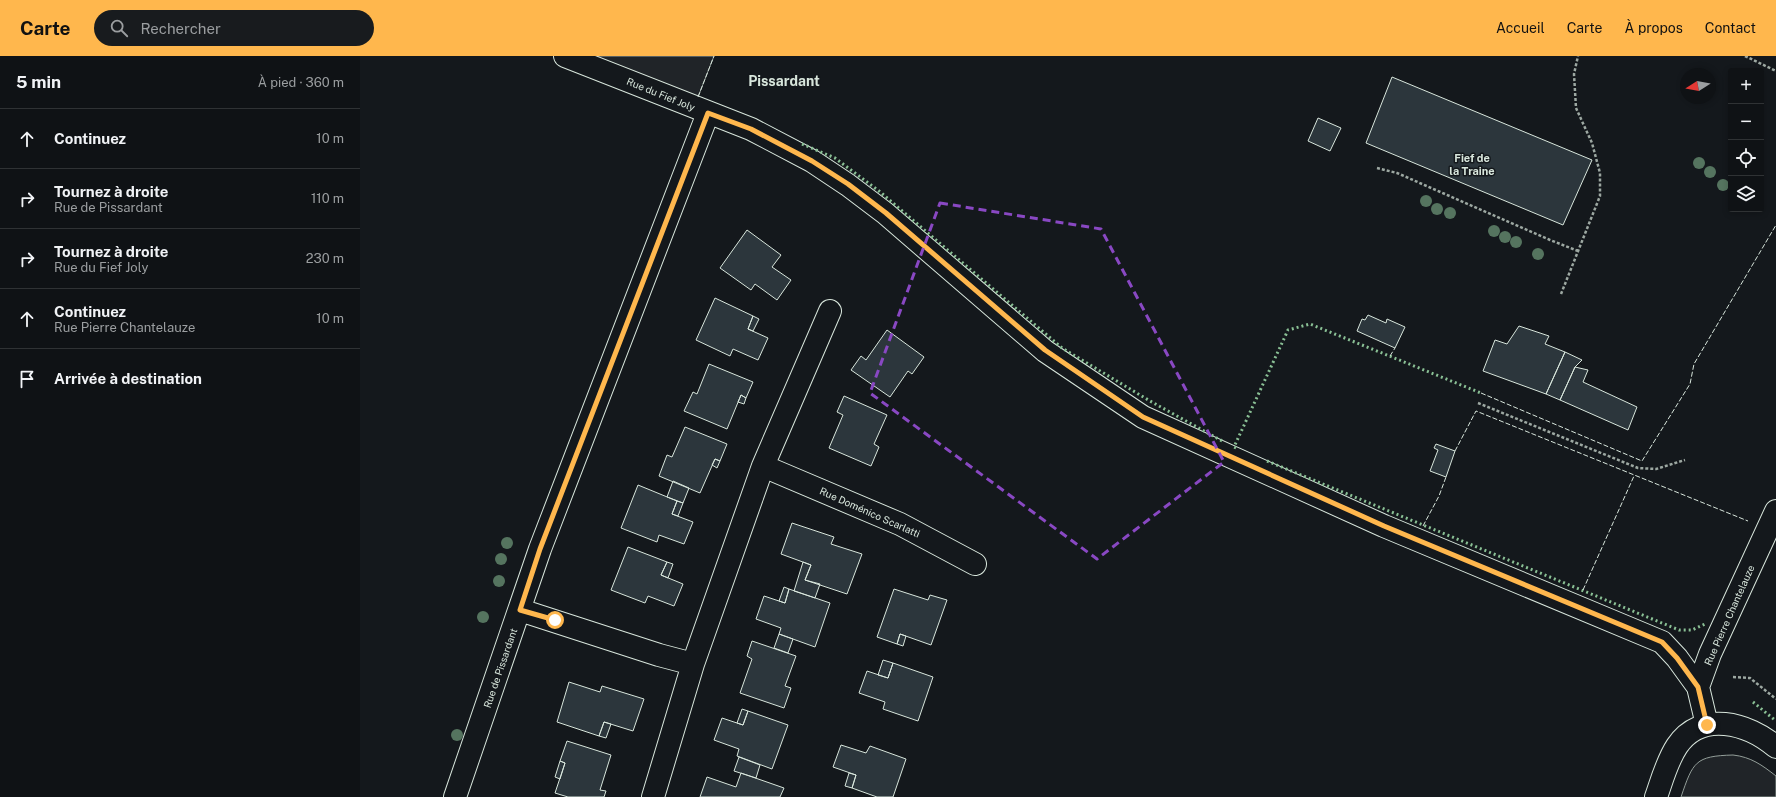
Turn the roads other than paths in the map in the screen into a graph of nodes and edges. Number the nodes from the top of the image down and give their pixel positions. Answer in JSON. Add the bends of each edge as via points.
{"nodes":[{"id":1,"x":566,"y":56,"type":"edge"},
{"id":2,"x":708,"y":113,"type":"junction"},
{"id":3,"x":830,"y":311,"type":"dead end"},
{"id":4,"x":763,"y":466,"type":"junction"},
{"id":5,"x":1776,"y":511,"type":"edge"},
{"id":6,"x":974,"y":564,"type":"dead end"},
{"id":7,"x":520,"y":610,"type":"junction"},
{"id":8,"x":693,"y":664,"type":"junction"},
{"id":9,"x":1698,"y":687,"type":"junction"},
{"id":10,"x":1707,"y":725,"type":"junction"},
{"id":11,"x":1776,"y":747,"type":"edge"},
{"id":12,"x":455,"y":797,"type":"edge"},
{"id":13,"x":653,"y":797,"type":"edge"},
{"id":14,"x":1656,"y":797,"type":"edge"}],
"edges":[{"from":1,"to":2,"type":"street","name":"Rue du Fief Joly"},
{"from":2,"to":7,"type":"street","name":"Rue de Pissardant","via":[[543,542]]},
{"from":2,"to":9,"type":"street","name":"Rue du Fief Joly","via":[[751,129],[812,161],[848,184],[886,213],[1045,350],[1143,417],[1384,526],[1662,642]]},
{"from":3,"to":4,"type":"street"},
{"from":4,"to":6,"type":"street","name":"Rue Doménico Scarlatti","via":[[900,524]]},
{"from":4,"to":8,"type":"street"},
{"from":5,"to":9,"type":"street","name":"Rue Pierre Chantelauze","via":[[1710,654]]},
{"from":7,"to":8,"type":"street"},
{"from":7,"to":12,"type":"street","name":"Rue de Pissardant"},
{"from":8,"to":13,"type":"street"},
{"from":9,"to":10,"type":"street"},
{"from":10,"to":11,"type":"street","via":[[1727,723],[1750,729]]},
{"from":10,"to":14,"type":"street","via":[[1692,731],[1677,746],[1667,765]]}]}
